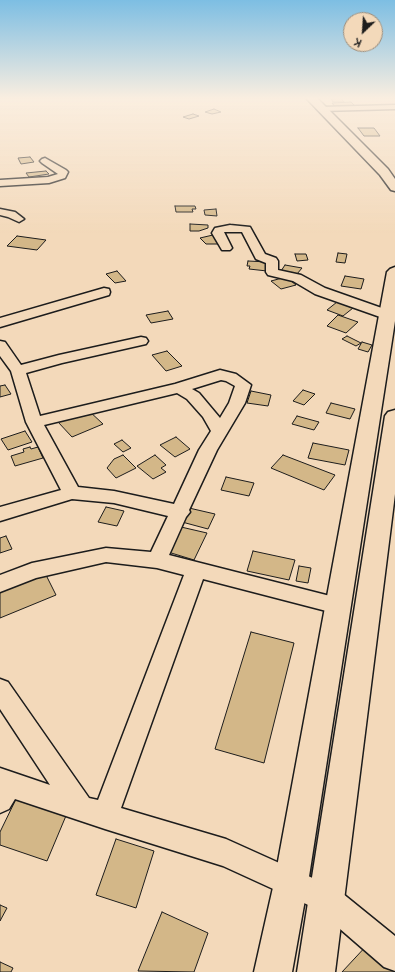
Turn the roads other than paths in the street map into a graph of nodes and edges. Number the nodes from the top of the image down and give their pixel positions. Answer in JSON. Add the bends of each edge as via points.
{"nodes":[{"id":1,"x":355,"y":143,"type":"edge"},
{"id":2,"x":360,"y":148,"type":"junction"},
{"id":3,"x":45,"y":160,"type":"dead end"},
{"id":4,"x":391,"y":175,"type":"edge"},
{"id":5,"x":0,"y":183,"type":"edge"},
{"id":6,"x":394,"y":193,"type":"edge"},
{"id":7,"x":0,"y":212,"type":"edge"},
{"id":8,"x":19,"y":219,"type":"dead end"},
{"id":9,"x":226,"y":248,"type":"dead end"},
{"id":10,"x":395,"y":272,"type":"edge"},
{"id":11,"x":104,"y":292,"type":"dead end"},
{"id":12,"x":388,"y":315,"type":"junction"},
{"id":13,"x":0,"y":323,"type":"edge"},
{"id":14,"x":141,"y":341,"type":"dead end"},
{"id":15,"x":0,"y":345,"type":"edge"},
{"id":16,"x":18,"y":371,"type":"junction"},
{"id":17,"x":179,"y":388,"type":"junction"},
{"id":18,"x":395,"y":416,"type":"edge"},
{"id":19,"x":34,"y":422,"type":"junction"},
{"id":20,"x":220,"y":432,"type":"junction"},
{"id":21,"x":72,"y":493,"type":"junction"},
{"id":22,"x":181,"y":512,"type":"junction"},
{"id":23,"x":0,"y":514,"type":"edge"},
{"id":24,"x":157,"y":560,"type":"junction"},
{"id":25,"x":196,"y":571,"type":"junction"},
{"id":26,"x":0,"y":584,"type":"edge"},
{"id":27,"x":338,"y":606,"type":"junction"},
{"id":28,"x":0,"y":689,"type":"edge"},
{"id":29,"x":3,"y":789,"type":"edge"},
{"id":30,"x":92,"y":812,"type":"junction"},
{"id":31,"x":291,"y":883,"type":"junction"},
{"id":32,"x":327,"y":899,"type":"junction"},
{"id":33,"x":395,"y":956,"type":"edge"},
{"id":34,"x":273,"y":972,"type":"edge"},
{"id":35,"x":316,"y":972,"type":"edge"}],
"edges":[{"from":1,"to":2,"type":"main road"},
{"from":2,"to":4,"type":"main road"},
{"from":2,"to":6,"type":"main road"},
{"from":3,"to":5,"type":"street","via":[[63,172],[62,176],[49,180]]},
{"from":4,"to":6,"type":"main road"},
{"from":7,"to":8,"type":"street"},
{"from":9,"to":12,"type":"street","via":[[218,233],[219,230],[246,229],[260,256],[272,261],[272,272],[298,278],[320,291]]},
{"from":10,"to":12,"type":"main road"},
{"from":11,"to":13,"type":"street"},
{"from":12,"to":27,"type":"main road"},
{"from":14,"to":16,"type":"street"},
{"from":15,"to":16,"type":"street"},
{"from":16,"to":19,"type":"street"},
{"from":17,"to":19,"type":"street"},
{"from":17,"to":20,"type":"street","via":[[193,396],[210,415]]},
{"from":17,"to":20,"type":"street","via":[[220,375],[231,377],[243,385],[237,403]]},
{"from":18,"to":32,"type":"main road"},
{"from":19,"to":21,"type":"street"},
{"from":20,"to":22,"type":"street","via":[[208,450]]},
{"from":21,"to":22,"type":"street","via":[[114,497]]},
{"from":21,"to":23,"type":"street"},
{"from":22,"to":24,"type":"street"},
{"from":24,"to":25,"type":"street"},
{"from":24,"to":26,"type":"street","via":[[106,555],[32,571]]},
{"from":25,"to":27,"type":"street"},
{"from":25,"to":30,"type":"street"},
{"from":27,"to":31,"type":"main road"},
{"from":28,"to":30,"type":"street"},
{"from":29,"to":30,"type":"street"},
{"from":30,"to":31,"type":"street","via":[[226,853]]},
{"from":31,"to":32,"type":"street"},
{"from":31,"to":34,"type":"main road"},
{"from":32,"to":33,"type":"street"},
{"from":32,"to":35,"type":"main road"}]}
